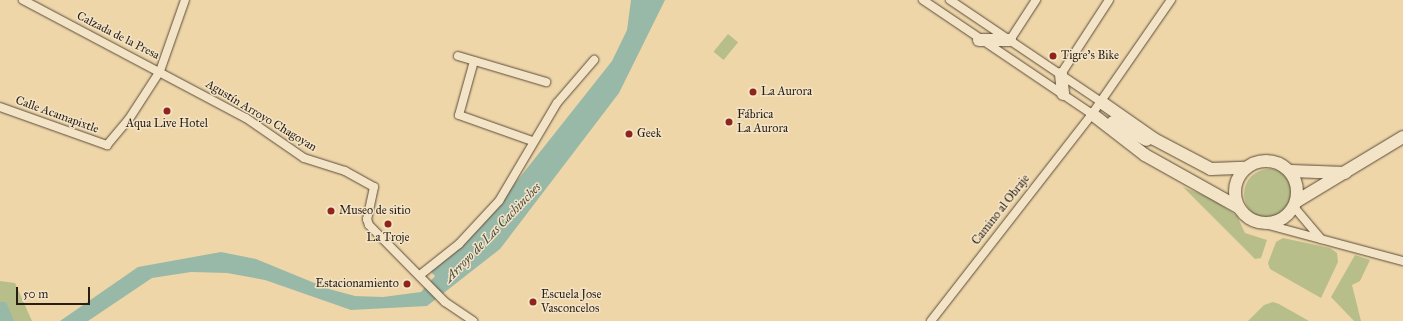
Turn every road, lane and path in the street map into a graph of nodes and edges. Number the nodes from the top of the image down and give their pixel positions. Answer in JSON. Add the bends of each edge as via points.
{"nodes":[{"id":1,"x":23,"y":0,"type":"edge"},
{"id":2,"x":185,"y":0,"type":"edge"},
{"id":3,"x":923,"y":0,"type":"edge"},
{"id":4,"x":950,"y":0,"type":"edge"},
{"id":5,"x":1036,"y":0,"type":"edge"},
{"id":6,"x":1109,"y":0,"type":"edge"},
{"id":7,"x":1171,"y":0,"type":"edge"},
{"id":8,"x":979,"y":40,"type":"junction"},
{"id":9,"x":1010,"y":40,"type":"junction"},
{"id":10,"x":458,"y":56,"type":"dead end"},
{"id":11,"x":594,"y":60,"type":"dead end"},
{"id":12,"x":474,"y":61,"type":"junction"},
{"id":13,"x":160,"y":71,"type":"junction"},
{"id":14,"x":1062,"y":74,"type":"junction"},
{"id":15,"x":546,"y":82,"type":"dead end"},
{"id":16,"x":1063,"y":94,"type":"junction"},
{"id":17,"x":1101,"y":102,"type":"junction"},
{"id":18,"x":0,"y":107,"type":"edge"},
{"id":19,"x":1092,"y":114,"type":"junction"},
{"id":20,"x":1403,"y":137,"type":"edge"},
{"id":21,"x":1154,"y":139,"type":"junction"},
{"id":22,"x":532,"y":141,"type":"junction"},
{"id":23,"x":1245,"y":168,"type":"junction"},
{"id":24,"x":1290,"y":171,"type":"junction"},
{"id":25,"x":1347,"y":173,"type":"junction"},
{"id":26,"x":1295,"y":204,"type":"junction"},
{"id":27,"x":1238,"y":207,"type":"junction"},
{"id":28,"x":1261,"y":223,"type":"junction"},
{"id":29,"x":1321,"y":239,"type":"junction"},
{"id":30,"x":1403,"y":260,"type":"edge"},
{"id":31,"x":422,"y":277,"type":"junction"},
{"id":32,"x":473,"y":321,"type":"edge"},
{"id":33,"x":931,"y":321,"type":"edge"}],
"edges":[{"from":1,"to":13,"type":"street","name":"Calzada de la Presa"},
{"from":2,"to":13,"type":"street"},
{"from":3,"to":8,"type":"street"},
{"from":4,"to":9,"type":"street"},
{"from":5,"to":9,"type":"street"},
{"from":6,"to":14,"type":"street"},
{"from":7,"to":17,"type":"street","name":"Camino al Obraje"},
{"from":8,"to":9,"type":"main road"},
{"from":8,"to":16,"type":"street"},
{"from":9,"to":14,"type":"street"},
{"from":10,"to":12,"type":"street"},
{"from":11,"to":22,"type":"street","via":[[568,88]]},
{"from":12,"to":15,"type":"street"},
{"from":12,"to":22,"type":"street","via":[[459,115]]},
{"from":13,"to":18,"type":"street","name":"Calle Acamapixtle","via":[[129,119],[107,145]]},
{"from":13,"to":31,"type":"street","name":"Agustín Arroyo Chagoyan","via":[[246,118],[304,158],[345,171],[374,187],[367,219],[369,225]]},
{"from":14,"to":16,"type":"main road"},
{"from":14,"to":17,"type":"street"},
{"from":16,"to":19,"type":"street"},
{"from":17,"to":19,"type":"street","name":"Camino al Obraje"},
{"from":17,"to":21,"type":"main road"},
{"from":19,"to":21,"type":"main road","via":[[1101,114],[1143,140]]},
{"from":19,"to":27,"type":"main road","via":[[1145,155]]},
{"from":19,"to":33,"type":"street","name":"Camino al Obraje"},
{"from":20,"to":25,"type":"main road"},
{"from":21,"to":23,"type":"main road","via":[[1211,169]]},
{"from":22,"to":31,"type":"street","via":[[499,201],[459,244]]},
{"from":23,"to":24,"type":"main road","via":[[1269,160]]},
{"from":23,"to":27,"type":"main road","via":[[1237,179],[1234,193]]},
{"from":24,"to":25,"type":"main road"},
{"from":24,"to":26,"type":"main road","via":[[1296,180]]},
{"from":25,"to":26,"type":"main road"},
{"from":26,"to":28,"type":"main road","via":[[1274,223]]},
{"from":26,"to":29,"type":"street"},
{"from":27,"to":28,"type":"main road","via":[[1248,218]]},
{"from":28,"to":29,"type":"street"},
{"from":29,"to":30,"type":"street"},
{"from":31,"to":32,"type":"street","via":[[445,302]]}]}
